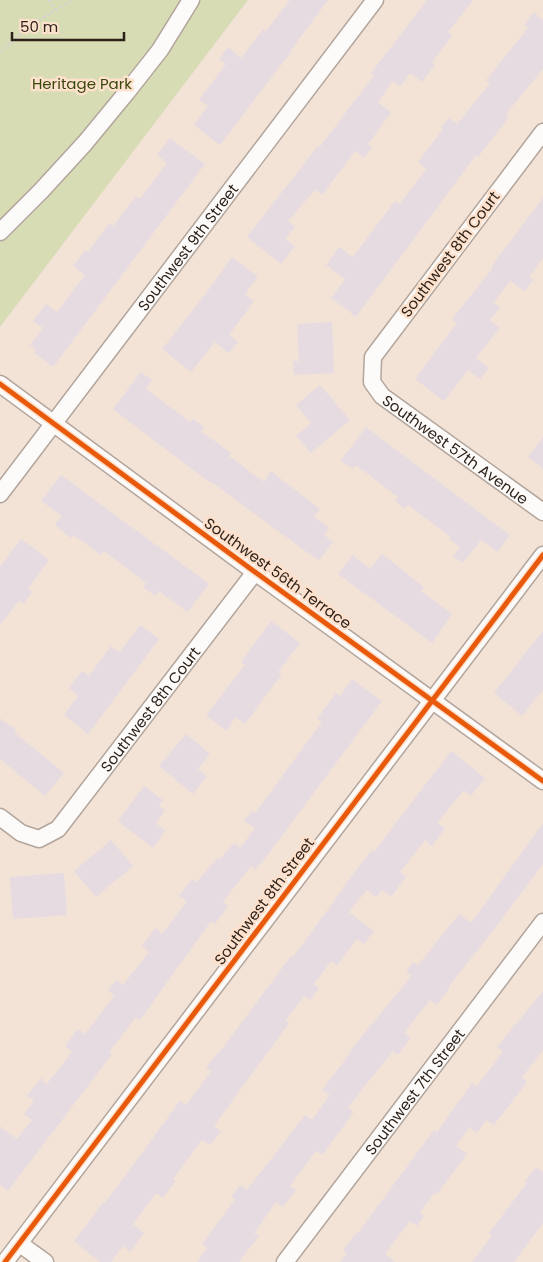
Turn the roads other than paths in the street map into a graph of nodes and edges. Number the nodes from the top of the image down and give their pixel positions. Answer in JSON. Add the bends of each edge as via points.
{"nodes":[{"id":1,"x":191,"y":0,"type":"edge"},
{"id":2,"x":375,"y":0,"type":"edge"},
{"id":3,"x":543,"y":132,"type":"edge"},
{"id":4,"x":0,"y":232,"type":"edge"},
{"id":5,"x":372,"y":382,"type":"joint"},
{"id":6,"x":0,"y":384,"type":"edge"},
{"id":7,"x":54,"y":423,"type":"junction"},
{"id":8,"x":0,"y":494,"type":"edge"},
{"id":9,"x":543,"y":512,"type":"edge"},
{"id":10,"x":543,"y":556,"type":"edge"},
{"id":11,"x":255,"y":572,"type":"junction"},
{"id":12,"x":433,"y":700,"type":"junction"},
{"id":13,"x":543,"y":780,"type":"edge"},
{"id":14,"x":0,"y":817,"type":"edge"},
{"id":15,"x":543,"y":922,"type":"edge"},
{"id":16,"x":20,"y":1244,"type":"junction"},
{"id":17,"x":5,"y":1262,"type":"edge"},
{"id":18,"x":45,"y":1262,"type":"edge"},
{"id":19,"x":285,"y":1262,"type":"edge"}],
"edges":[{"from":1,"to":4,"type":"street","via":[[160,50],[85,143]]},
{"from":2,"to":7,"type":"street","name":"Southwest 9th Street"},
{"from":3,"to":5,"type":"street","name":"Southwest 8th Court","via":[[373,357]]},
{"from":5,"to":9,"type":"street","name":"Southwest 57th Avenue","via":[[382,396]]},
{"from":6,"to":7,"type":"street","name":"Southwest 56th Terrace"},
{"from":7,"to":8,"type":"street","name":"Southwest 9th Street"},
{"from":7,"to":11,"type":"street","name":"Southwest 56th Terrace"},
{"from":10,"to":12,"type":"street","name":"Southwest 8th Street"},
{"from":11,"to":12,"type":"street","name":"Southwest 56th Terrace"},
{"from":11,"to":14,"type":"street","name":"Southwest 8th Court","via":[[58,829],[39,839],[21,833]]},
{"from":12,"to":13,"type":"street","name":"Southwest 56th Terrace"},
{"from":12,"to":16,"type":"street","name":"Southwest 8th Street"},
{"from":15,"to":19,"type":"street","name":"Southwest 7th Street"},
{"from":16,"to":17,"type":"street","name":"Southwest 8th Street"},
{"from":16,"to":18,"type":"street"}]}
